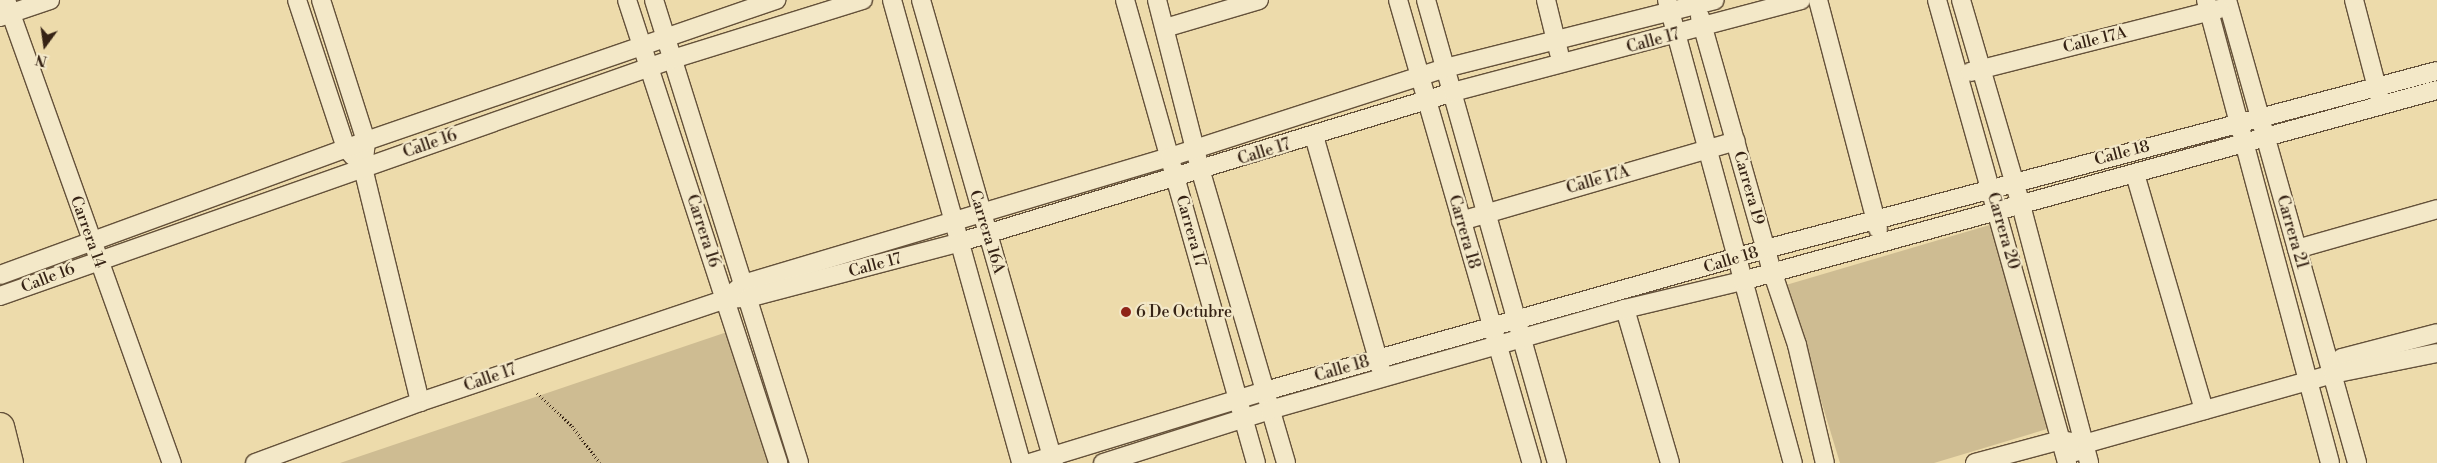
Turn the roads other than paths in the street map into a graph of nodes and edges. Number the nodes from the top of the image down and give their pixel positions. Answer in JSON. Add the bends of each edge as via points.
{"nodes":[{"id":1,"x":50,"y":0,"type":"edge"},
{"id":2,"x":297,"y":0,"type":"edge"},
{"id":3,"x":321,"y":0,"type":"edge"},
{"id":4,"x":627,"y":0,"type":"edge"},
{"id":5,"x":654,"y":0,"type":"edge"},
{"id":6,"x":776,"y":0,"type":"edge"},
{"id":7,"x":863,"y":0,"type":"edge"},
{"id":8,"x":892,"y":0,"type":"edge"},
{"id":9,"x":921,"y":0,"type":"edge"},
{"id":10,"x":1125,"y":0,"type":"edge"},
{"id":11,"x":1157,"y":0,"type":"edge"},
{"id":12,"x":1258,"y":0,"type":"edge"},
{"id":13,"x":1398,"y":0,"type":"edge"},
{"id":14,"x":1426,"y":0,"type":"edge"},
{"id":15,"x":1546,"y":0,"type":"edge"},
{"id":16,"x":1714,"y":0,"type":"edge"},
{"id":17,"x":1801,"y":0,"type":"edge"},
{"id":18,"x":1818,"y":0,"type":"edge"},
{"id":19,"x":1937,"y":0,"type":"edge"},
{"id":20,"x":1961,"y":0,"type":"edge"},
{"id":21,"x":2354,"y":0,"type":"edge"},
{"id":22,"x":1696,"y":3,"type":"edge"},
{"id":23,"x":2228,"y":3,"type":"edge"},
{"id":24,"x":2207,"y":6,"type":"edge"},
{"id":25,"x":1668,"y":7,"type":"edge"},
{"id":26,"x":6,"y":10,"type":"edge"},
{"id":27,"x":1165,"y":28,"type":"junction"},
{"id":28,"x":1703,"y":28,"type":"junction"},
{"id":29,"x":1676,"y":36,"type":"junction"},
{"id":30,"x":666,"y":38,"type":"junction"},
{"id":31,"x":1557,"y":42,"type":"junction"},
{"id":32,"x":641,"y":47,"type":"junction"},
{"id":33,"x":673,"y":60,"type":"junction"},
{"id":34,"x":1562,"y":66,"type":"junction"},
{"id":35,"x":1446,"y":68,"type":"junction"},
{"id":36,"x":649,"y":69,"type":"junction"},
{"id":37,"x":1980,"y":69,"type":"junction"},
{"id":38,"x":2437,"y":72,"type":"edge"},
{"id":39,"x":1960,"y":74,"type":"junction"},
{"id":40,"x":1419,"y":77,"type":"junction"},
{"id":41,"x":2437,"y":90,"type":"edge"},
{"id":42,"x":1453,"y":92,"type":"junction"},
{"id":43,"x":2380,"y":96,"type":"junction"},
{"id":44,"x":1426,"y":101,"type":"junction"},
{"id":45,"x":2259,"y":117,"type":"junction"},
{"id":46,"x":2239,"y":122,"type":"junction"},
{"id":47,"x":2265,"y":135,"type":"junction"},
{"id":48,"x":1314,"y":136,"type":"junction"},
{"id":49,"x":366,"y":141,"type":"junction"},
{"id":50,"x":1736,"y":141,"type":"junction"},
{"id":51,"x":2244,"y":142,"type":"junction"},
{"id":52,"x":1196,"y":147,"type":"junction"},
{"id":53,"x":346,"y":148,"type":"junction"},
{"id":54,"x":1707,"y":150,"type":"junction"},
{"id":55,"x":1170,"y":157,"type":"junction"},
{"id":56,"x":363,"y":168,"type":"junction"},
{"id":57,"x":1201,"y":172,"type":"junction"},
{"id":58,"x":2135,"y":174,"type":"junction"},
{"id":59,"x":1176,"y":178,"type":"junction"},
{"id":60,"x":2012,"y":182,"type":"junction"},
{"id":61,"x":1991,"y":189,"type":"junction"},
{"id":62,"x":2021,"y":205,"type":"junction"},
{"id":63,"x":2437,"y":209,"type":"edge"},
{"id":64,"x":980,"y":211,"type":"junction"},
{"id":65,"x":1997,"y":211,"type":"junction"},
{"id":66,"x":1487,"y":212,"type":"junction"},
{"id":67,"x":1875,"y":220,"type":"junction"},
{"id":68,"x":951,"y":221,"type":"junction"},
{"id":69,"x":1461,"y":221,"type":"junction"},
{"id":70,"x":988,"y":234,"type":"junction"},
{"id":71,"x":1880,"y":240,"type":"junction"},
{"id":72,"x":91,"y":242,"type":"junction"},
{"id":73,"x":957,"y":243,"type":"junction"},
{"id":74,"x":1766,"y":249,"type":"junction"},
{"id":75,"x":2296,"y":249,"type":"junction"},
{"id":76,"x":98,"y":259,"type":"junction"},
{"id":77,"x":1735,"y":259,"type":"junction"},
{"id":78,"x":1772,"y":271,"type":"junction"},
{"id":79,"x":0,"y":275,"type":"edge"},
{"id":80,"x":1742,"y":281,"type":"junction"},
{"id":81,"x":746,"y":291,"type":"junction"},
{"id":82,"x":0,"y":296,"type":"edge"},
{"id":83,"x":726,"y":299,"type":"junction"},
{"id":84,"x":1625,"y":309,"type":"junction"},
{"id":85,"x":1515,"y":321,"type":"junction"},
{"id":86,"x":1490,"y":328,"type":"junction"},
{"id":87,"x":2437,"y":333,"type":"edge"},
{"id":88,"x":1520,"y":339,"type":"junction"},
{"id":89,"x":1496,"y":347,"type":"junction"},
{"id":90,"x":2437,"y":353,"type":"edge"},
{"id":91,"x":1378,"y":359,"type":"junction"},
{"id":92,"x":2333,"y":374,"type":"junction"},
{"id":93,"x":1384,"y":377,"type":"junction"},
{"id":94,"x":2311,"y":380,"type":"junction"},
{"id":95,"x":1265,"y":391,"type":"junction"},
{"id":96,"x":1239,"y":400,"type":"junction"},
{"id":97,"x":420,"y":402,"type":"junction"},
{"id":98,"x":1270,"y":410,"type":"junction"},
{"id":99,"x":2204,"y":410,"type":"junction"},
{"id":100,"x":1244,"y":419,"type":"junction"},
{"id":101,"x":0,"y":427,"type":"edge"},
{"id":102,"x":2061,"y":440,"type":"junction"},
{"id":103,"x":2084,"y":444,"type":"junction"},
{"id":104,"x":1053,"y":459,"type":"edge"},
{"id":105,"x":2063,"y":462,"type":"edge"},
{"id":106,"x":9,"y":463,"type":"edge"},
{"id":107,"x":172,"y":463,"type":"edge"},
{"id":108,"x":255,"y":463,"type":"edge"},
{"id":109,"x":778,"y":463,"type":"edge"},
{"id":110,"x":799,"y":463,"type":"edge"},
{"id":111,"x":1021,"y":463,"type":"edge"},
{"id":112,"x":1030,"y":463,"type":"edge"},
{"id":113,"x":1103,"y":463,"type":"edge"},
{"id":114,"x":1256,"y":463,"type":"edge"},
{"id":115,"x":1286,"y":463,"type":"edge"},
{"id":116,"x":1530,"y":463,"type":"edge"},
{"id":117,"x":1556,"y":463,"type":"edge"},
{"id":118,"x":1670,"y":463,"type":"edge"},
{"id":119,"x":1793,"y":463,"type":"edge"},
{"id":120,"x":1825,"y":463,"type":"edge"},
{"id":121,"x":1975,"y":463,"type":"edge"},
{"id":122,"x":2089,"y":463,"type":"edge"},
{"id":123,"x":2330,"y":463,"type":"edge"},
{"id":124,"x":2357,"y":463,"type":"edge"}],
"edges":[{"from":1,"to":26,"type":"street"},
{"from":2,"to":53,"type":"street"},
{"from":3,"to":49,"type":"street"},
{"from":4,"to":32,"type":"street","name":"Carrera 16"},
{"from":5,"to":30,"type":"street","name":"Carrera 16"},
{"from":6,"to":30,"type":"street","name":"Calle 16"},
{"from":7,"to":33,"type":"street","name":"Calle 16"},
{"from":8,"to":68,"type":"street","name":"Carrera 16A"},
{"from":9,"to":64,"type":"street","name":"Carrera 16A"},
{"from":10,"to":55,"type":"street","name":"Carrera 17"},
{"from":11,"to":27,"type":"street","name":"Carrera 17"},
{"from":12,"to":27,"type":"street"},
{"from":13,"to":40,"type":"street","name":"Carrera 18"},
{"from":14,"to":35,"type":"street","name":"Carrera 18"},
{"from":15,"to":31,"type":"street"},
{"from":16,"to":22,"type":"street","name":"Calle 17"},
{"from":17,"to":28,"type":"street","name":"Calle 17"},
{"from":18,"to":67,"type":"street"},
{"from":19,"to":39,"type":"street","name":"Carrera 20"},
{"from":20,"to":37,"type":"street","name":"Carrera 20"},
{"from":21,"to":43,"type":"street"},
{"from":22,"to":25,"type":"street","name":"Calle 17"},
{"from":22,"to":28,"type":"street","name":"Carrera 19"},
{"from":23,"to":24,"type":"street","name":"Calle 17A"},
{"from":23,"to":45,"type":"street","name":"Carrera 21"},
{"from":24,"to":37,"type":"street","name":"Calle 17A"},
{"from":24,"to":46,"type":"street","name":"Carrera 21"},
{"from":25,"to":29,"type":"street","name":"Carrera 19"},
{"from":25,"to":31,"type":"street","name":"Calle 17"},
{"from":26,"to":72,"type":"street","name":"Carrera 14"},
{"from":27,"to":52,"type":"street","name":"Carrera 17"},
{"from":28,"to":29,"type":"street","name":"Calle 17"},
{"from":28,"to":50,"type":"street","name":"Carrera 19"},
{"from":29,"to":34,"type":"street","name":"Calle 17"},
{"from":29,"to":54,"type":"street","name":"Carrera 19"},
{"from":30,"to":32,"type":"street","name":"Calle 16"},
{"from":30,"to":33,"type":"street","name":"Carrera 16"},
{"from":31,"to":34,"type":"street"},
{"from":31,"to":35,"type":"street","name":"Calle 17"},
{"from":32,"to":36,"type":"street","name":"Carrera 16"},
{"from":32,"to":49,"type":"street","name":"Calle 16"},
{"from":33,"to":36,"type":"street","name":"Calle 16"},
{"from":33,"to":81,"type":"street","name":"Carrera 16"},
{"from":34,"to":42,"type":"street","name":"Calle 17"},
{"from":35,"to":40,"type":"street","name":"Calle 17"},
{"from":35,"to":42,"type":"street","name":"Carrera 18"},
{"from":36,"to":56,"type":"street","name":"Calle 16"},
{"from":36,"to":83,"type":"street","name":"Carrera 16"},
{"from":37,"to":39,"type":"street","name":"Calle 17A"},
{"from":37,"to":60,"type":"street","name":"Carrera 20"},
{"from":38,"to":43,"type":"street","name":"Calle 18"},
{"from":39,"to":61,"type":"street","name":"Carrera 20"},
{"from":40,"to":44,"type":"street","name":"Carrera 18"},
{"from":40,"to":52,"type":"street","name":"Calle 17"},
{"from":41,"to":43,"type":"street","name":"Calle 18"},
{"from":42,"to":44,"type":"street","name":"Calle 17"},
{"from":42,"to":66,"type":"street","name":"Carrera 18"},
{"from":43,"to":45,"type":"street","name":"Calle 18"},
{"from":43,"to":47,"type":"street","name":"Calle 18"},
{"from":44,"to":48,"type":"street","name":"Calle 17"},
{"from":44,"to":69,"type":"street","name":"Carrera 18"},
{"from":45,"to":46,"type":"street","name":"Calle 18"},
{"from":45,"to":47,"type":"street","name":"Carrera 21"},
{"from":46,"to":51,"type":"street","name":"Carrera 21"},
{"from":46,"to":60,"type":"street","name":"Calle 18"},
{"from":47,"to":51,"type":"street","name":"Calle 18"},
{"from":47,"to":75,"type":"street","name":"Carrera 21"},
{"from":48,"to":57,"type":"street","name":"Calle 17"},
{"from":48,"to":91,"type":"street"},
{"from":49,"to":53,"type":"street","name":"Calle 16"},
{"from":49,"to":56,"type":"street"},
{"from":50,"to":54,"type":"street","name":"Calle 17A"},
{"from":50,"to":74,"type":"street","name":"Carrera 19"},
{"from":51,"to":58,"type":"street","name":"Calle 18"},
{"from":51,"to":94,"type":"street","name":"Carrera 21"},
{"from":52,"to":55,"type":"street","name":"Calle 17"},
{"from":52,"to":57,"type":"street","name":"Carrera 17"},
{"from":53,"to":56,"type":"street"},
{"from":53,"to":72,"type":"street","name":"Calle 16"},
{"from":54,"to":66,"type":"street","name":"Calle 17A"},
{"from":54,"to":77,"type":"street","name":"Carrera 19"},
{"from":55,"to":59,"type":"street","name":"Carrera 17"},
{"from":55,"to":64,"type":"street","name":"Calle 17"},
{"from":56,"to":76,"type":"street","name":"Calle 16"},
{"from":56,"to":97,"type":"street"},
{"from":57,"to":59,"type":"street","name":"Calle 17"},
{"from":57,"to":95,"type":"street","name":"Carrera 17"},
{"from":58,"to":62,"type":"street","name":"Calle 18"},
{"from":58,"to":99,"type":"street"},
{"from":59,"to":70,"type":"street","name":"Calle 17"},
{"from":59,"to":96,"type":"street","name":"Carrera 17"},
{"from":60,"to":61,"type":"street","name":"Calle 18"},
{"from":60,"to":62,"type":"street","name":"Carrera 20"},
{"from":61,"to":65,"type":"street","name":"Carrera 20"},
{"from":61,"to":67,"type":"street","name":"Calle 18"},
{"from":62,"to":65,"type":"street","name":"Calle 18"},
{"from":62,"to":103,"type":"street","name":"Carrera 20"},
{"from":63,"to":75,"type":"street"},
{"from":64,"to":68,"type":"street","name":"Calle 17"},
{"from":64,"to":70,"type":"street","name":"Carrera 16A"},
{"from":65,"to":71,"type":"street","name":"Calle 18"},
{"from":65,"to":102,"type":"street","name":"Carrera 20"},
{"from":66,"to":69,"type":"street","name":"Calle 17A"},
{"from":66,"to":85,"type":"street","name":"Carrera 18"},
{"from":67,"to":71,"type":"street"},
{"from":67,"to":74,"type":"street","name":"Calle 18"},
{"from":68,"to":73,"type":"street","name":"Carrera 16A"},
{"from":68,"to":81,"type":"street","name":"Calle 17"},
{"from":69,"to":86,"type":"street","name":"Carrera 18"},
{"from":70,"to":73,"type":"street","name":"Calle 17"},
{"from":70,"to":104,"type":"street","name":"Carrera 16A"},
{"from":71,"to":78,"type":"street","name":"Calle 18"},
{"from":72,"to":76,"type":"street","name":"Carrera 14"},
{"from":72,"to":79,"type":"street","name":"Calle 16"},
{"from":73,"to":81,"type":"street","name":"Calle 17"},
{"from":73,"to":111,"type":"street","name":"Carrera 16A"},
{"from":74,"to":77,"type":"street","name":"Calle 18"},
{"from":74,"to":78,"type":"street","name":"Carrera 19"},
{"from":75,"to":92,"type":"street","name":"Carrera 21"},
{"from":76,"to":82,"type":"street","name":"Calle 16"},
{"from":76,"to":107,"type":"street","name":"Carrera 14"},
{"from":77,"to":80,"type":"street","name":"Carrera 19"},
{"from":77,"to":85,"type":"street","name":"Calle 18"},
{"from":78,"to":80,"type":"street","name":"Calle 18"},
{"from":78,"to":120,"type":"street","name":"Carrera 19","via":[[1797,345]]},
{"from":80,"to":84,"type":"street","name":"Calle 18"},
{"from":80,"to":119,"type":"street","name":"Carrera 19"},
{"from":81,"to":83,"type":"street","name":"Calle 17"},
{"from":81,"to":110,"type":"street","name":"Carrera 16"},
{"from":83,"to":97,"type":"street","name":"Calle 17"},
{"from":83,"to":109,"type":"street","name":"Carrera 16"},
{"from":84,"to":88,"type":"street","name":"Calle 18"},
{"from":84,"to":118,"type":"street"},
{"from":85,"to":86,"type":"street","name":"Calle 18"},
{"from":85,"to":88,"type":"street","name":"Carrera 18"},
{"from":86,"to":89,"type":"street","name":"Carrera 18"},
{"from":86,"to":91,"type":"street","name":"Calle 18"},
{"from":87,"to":92,"type":"street","via":[[2342,358]]},
{"from":88,"to":89,"type":"street","name":"Calle 18"},
{"from":88,"to":117,"type":"street","name":"Carrera 18"},
{"from":89,"to":93,"type":"street","name":"Calle 18"},
{"from":89,"to":116,"type":"street","name":"Carrera 18"},
{"from":90,"to":92,"type":"street"},
{"from":91,"to":93,"type":"street"},
{"from":91,"to":95,"type":"street","name":"Calle 18"},
{"from":92,"to":94,"type":"street"},
{"from":92,"to":124,"type":"street","name":"Carrera 21"},
{"from":93,"to":98,"type":"street","name":"Calle 18"},
{"from":94,"to":99,"type":"street"},
{"from":94,"to":123,"type":"street","name":"Carrera 21"},
{"from":95,"to":96,"type":"street","name":"Calle 18"},
{"from":95,"to":98,"type":"street","name":"Carrera 17"},
{"from":96,"to":100,"type":"street","name":"Carrera 17"},
{"from":96,"to":104,"type":"street","name":"Calle 18"},
{"from":97,"to":108,"type":"street","name":"Calle 17"},
{"from":98,"to":100,"type":"street","name":"Calle 18"},
{"from":98,"to":115,"type":"street","name":"Carrera 17"},
{"from":99,"to":103,"type":"street"},
{"from":100,"to":113,"type":"street","name":"Calle 18"},
{"from":100,"to":114,"type":"street","name":"Carrera 17"},
{"from":101,"to":106,"type":"main road"},
{"from":102,"to":103,"type":"street"},
{"from":102,"to":105,"type":"street","name":"Carrera 20"},
{"from":102,"to":121,"type":"street"},
{"from":103,"to":105,"type":"street"},
{"from":103,"to":122,"type":"street","name":"Carrera 20"},
{"from":104,"to":112,"type":"street","name":"Calle 18"}]}
